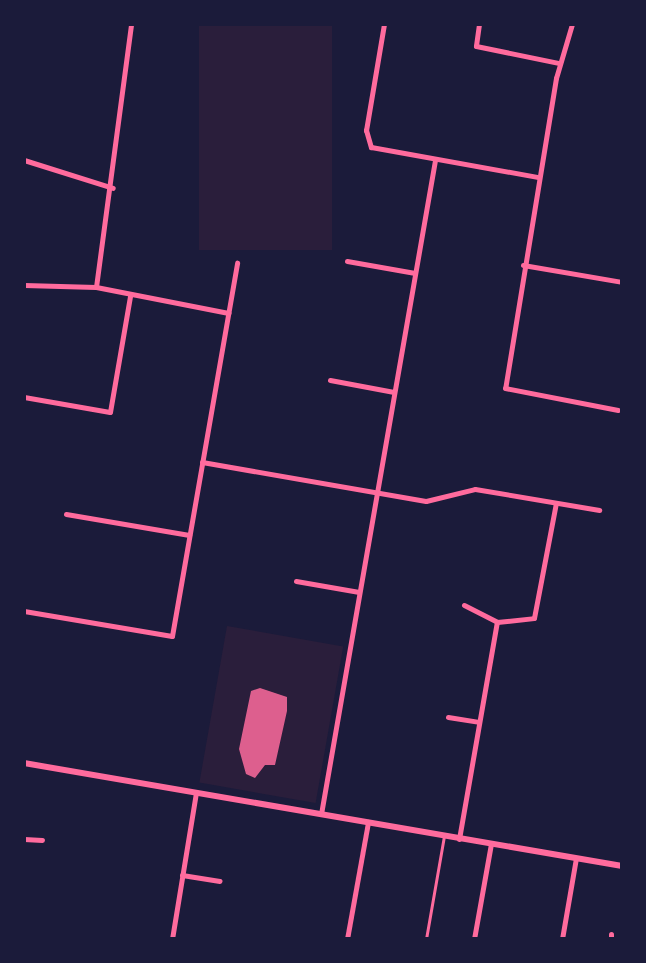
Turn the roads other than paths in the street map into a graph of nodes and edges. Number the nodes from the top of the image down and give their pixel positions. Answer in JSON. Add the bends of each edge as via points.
{"nodes":[{"id":1,"x":131,"y":24,"type":"edge"},
{"id":2,"x":384,"y":24,"type":"edge"},
{"id":3,"x":479,"y":24,"type":"edge"},
{"id":4,"x":572,"y":24,"type":"edge"},
{"id":5,"x":559,"y":63,"type":"junction"},
{"id":6,"x":24,"y":160,"type":"edge"},
{"id":7,"x":435,"y":160,"type":"junction"},
{"id":8,"x":538,"y":177,"type":"junction"},
{"id":9,"x":113,"y":188,"type":"junction"},
{"id":10,"x":347,"y":261,"type":"dead end"},
{"id":11,"x":237,"y":263,"type":"dead end"},
{"id":12,"x":523,"y":265,"type":"junction"},
{"id":13,"x":415,"y":273,"type":"junction"},
{"id":14,"x":622,"y":282,"type":"edge"},
{"id":15,"x":24,"y":285,"type":"edge"},
{"id":16,"x":96,"y":287,"type":"junction"},
{"id":17,"x":130,"y":296,"type":"junction"},
{"id":18,"x":228,"y":313,"type":"junction"},
{"id":19,"x":330,"y":380,"type":"dead end"},
{"id":20,"x":394,"y":392,"type":"junction"},
{"id":21,"x":24,"y":397,"type":"edge"},
{"id":22,"x":618,"y":410,"type":"dead end"},
{"id":23,"x":202,"y":462,"type":"junction"},
{"id":24,"x":377,"y":492,"type":"junction"},
{"id":25,"x":556,"y":503,"type":"junction"},
{"id":26,"x":599,"y":510,"type":"dead end"},
{"id":27,"x":66,"y":514,"type":"dead end"},
{"id":28,"x":189,"y":535,"type":"junction"},
{"id":29,"x":296,"y":581,"type":"dead end"},
{"id":30,"x":359,"y":592,"type":"junction"},
{"id":31,"x":464,"y":605,"type":"dead end"},
{"id":32,"x":24,"y":611,"type":"edge"},
{"id":33,"x":497,"y":622,"type":"junction"},
{"id":34,"x":448,"y":717,"type":"dead end"},
{"id":35,"x":479,"y":722,"type":"junction"},
{"id":36,"x":24,"y":763,"type":"edge"},
{"id":37,"x":196,"y":793,"type":"junction"},
{"id":38,"x":321,"y":814,"type":"junction"},
{"id":39,"x":368,"y":822,"type":"junction"},
{"id":40,"x":444,"y":836,"type":"junction"},
{"id":41,"x":24,"y":839,"type":"edge"},
{"id":42,"x":459,"y":839,"type":"junction"},
{"id":43,"x":42,"y":840,"type":"dead end"},
{"id":44,"x":491,"y":844,"type":"junction"},
{"id":45,"x":576,"y":858,"type":"junction"},
{"id":46,"x":622,"y":866,"type":"edge"},
{"id":47,"x":182,"y":875,"type":"junction"},
{"id":48,"x":220,"y":881,"type":"dead end"},
{"id":49,"x":87,"y":939,"type":"edge"},
{"id":50,"x":112,"y":939,"type":"edge"},
{"id":51,"x":172,"y":939,"type":"edge"},
{"id":52,"x":347,"y":939,"type":"edge"},
{"id":53,"x":426,"y":939,"type":"edge"},
{"id":54,"x":474,"y":939,"type":"edge"},
{"id":55,"x":562,"y":939,"type":"edge"}],
"edges":[{"from":1,"to":9,"type":"street"},
{"from":2,"to":7,"type":"street","via":[[367,141]]},
{"from":3,"to":5,"type":"street","via":[[476,46]]},
{"from":4,"to":5,"type":"street"},
{"from":5,"to":8,"type":"street"},
{"from":6,"to":9,"type":"street"},
{"from":7,"to":8,"type":"street"},
{"from":7,"to":13,"type":"street"},
{"from":8,"to":12,"type":"street"},
{"from":9,"to":16,"type":"street"},
{"from":10,"to":13,"type":"street"},
{"from":11,"to":18,"type":"street"},
{"from":12,"to":14,"type":"street"},
{"from":12,"to":22,"type":"street","via":[[505,388]]},
{"from":13,"to":20,"type":"street"},
{"from":15,"to":16,"type":"street"},
{"from":16,"to":17,"type":"street"},
{"from":17,"to":18,"type":"street"},
{"from":17,"to":21,"type":"street","via":[[110,412]]},
{"from":18,"to":23,"type":"street"},
{"from":19,"to":20,"type":"street"},
{"from":20,"to":24,"type":"street"},
{"from":23,"to":24,"type":"street"},
{"from":23,"to":28,"type":"street"},
{"from":24,"to":25,"type":"street","via":[[436,501],[475,489]]},
{"from":24,"to":30,"type":"street"},
{"from":25,"to":26,"type":"street"},
{"from":25,"to":33,"type":"street","via":[[538,605],[527,623]]},
{"from":27,"to":28,"type":"street"},
{"from":28,"to":32,"type":"street","via":[[172,636]]},
{"from":29,"to":30,"type":"street"},
{"from":30,"to":38,"type":"street"},
{"from":31,"to":33,"type":"street"},
{"from":33,"to":35,"type":"street"},
{"from":34,"to":35,"type":"street"},
{"from":35,"to":42,"type":"street"},
{"from":36,"to":37,"type":"street"},
{"from":37,"to":38,"type":"street"},
{"from":37,"to":47,"type":"street"},
{"from":38,"to":39,"type":"street"},
{"from":39,"to":40,"type":"street"},
{"from":39,"to":52,"type":"street"},
{"from":40,"to":42,"type":"street"},
{"from":40,"to":53,"type":"lane"},
{"from":41,"to":43,"type":"street"},
{"from":42,"to":44,"type":"street"},
{"from":44,"to":45,"type":"street"},
{"from":44,"to":54,"type":"street"},
{"from":45,"to":46,"type":"street"},
{"from":45,"to":55,"type":"street"},
{"from":47,"to":48,"type":"street"},
{"from":47,"to":51,"type":"street"},
{"from":49,"to":50,"type":"street"}]}
